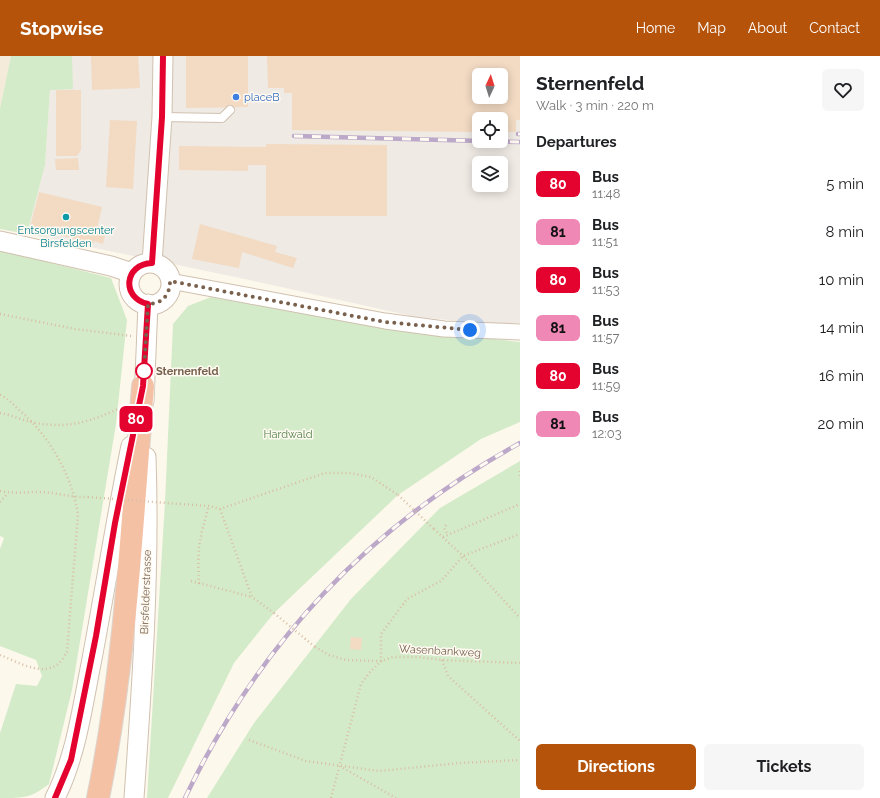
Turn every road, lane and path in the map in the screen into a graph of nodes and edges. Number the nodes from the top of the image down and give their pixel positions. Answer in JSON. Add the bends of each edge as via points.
{"nodes":[{"id":1,"x":163,"y":56,"type":"edge"},
{"id":2,"x":230,"y":110,"type":"dead end"},
{"id":3,"x":162,"y":117,"type":"junction"},
{"id":4,"x":0,"y":241,"type":"edge"},
{"id":5,"x":152,"y":263,"type":"junction"},
{"id":6,"x":132,"y":273,"type":"junction"},
{"id":7,"x":170,"y":281,"type":"junction"},
{"id":8,"x":148,"y":304,"type":"junction"},
{"id":9,"x":0,"y":314,"type":"edge"},
{"id":10,"x":520,"y":332,"type":"edge"},
{"id":11,"x":127,"y":336,"type":"dead end"},
{"id":12,"x":143,"y":386,"type":"junction"},
{"id":13,"x":0,"y":394,"type":"edge"},
{"id":14,"x":127,"y":405,"type":"dead end"},
{"id":15,"x":0,"y":413,"type":"edge"},
{"id":16,"x":35,"y":423,"type":"junction"},
{"id":17,"x":520,"y":471,"type":"edge"},
{"id":18,"x":520,"y":476,"type":"edge"},
{"id":19,"x":0,"y":491,"type":"edge"},
{"id":20,"x":8,"y":493,"type":"junction"},
{"id":21,"x":75,"y":498,"type":"junction"},
{"id":22,"x":0,"y":502,"type":"edge"},
{"id":23,"x":520,"y":504,"type":"edge"},
{"id":24,"x":210,"y":506,"type":"junction"},
{"id":25,"x":220,"y":509,"type":"junction"},
{"id":26,"x":446,"y":525,"type":"dead end"},
{"id":27,"x":520,"y":534,"type":"edge"},
{"id":28,"x":448,"y":535,"type":"junction"},
{"id":29,"x":443,"y":537,"type":"junction"},
{"id":30,"x":463,"y":556,"type":"junction"},
{"id":31,"x":192,"y":581,"type":"dead end"},
{"id":32,"x":199,"y":584,"type":"junction"},
{"id":33,"x":252,"y":597,"type":"junction"},
{"id":34,"x":520,"y":618,"type":"edge"},
{"id":35,"x":0,"y":655,"type":"edge"},
{"id":36,"x":442,"y":660,"type":"junction"},
{"id":37,"x":381,"y":661,"type":"junction"},
{"id":38,"x":520,"y":663,"type":"edge"},
{"id":39,"x":249,"y":740,"type":"dead end"},
{"id":40,"x":520,"y":741,"type":"edge"},
{"id":41,"x":520,"y":760,"type":"edge"},
{"id":42,"x":340,"y":767,"type":"junction"},
{"id":43,"x":55,"y":798,"type":"edge"},
{"id":44,"x":98,"y":798,"type":"edge"},
{"id":45,"x":134,"y":798,"type":"edge"},
{"id":46,"x":331,"y":798,"type":"edge"},
{"id":47,"x":396,"y":798,"type":"edge"}],
"edges":[{"from":1,"to":3,"type":"street"},
{"from":2,"to":3,"type":"lane","via":[[222,118]]},
{"from":3,"to":5,"type":"street"},
{"from":4,"to":6,"type":"street"},
{"from":5,"to":6,"type":"street","via":[[141,265]]},
{"from":5,"to":7,"type":"street","via":[[166,271]]},
{"from":6,"to":8,"type":"street","via":[[130,290],[137,300]]},
{"from":7,"to":8,"type":"street","via":[[167,296],[158,303]]},
{"from":7,"to":10,"type":"street","via":[[385,322]]},
{"from":8,"to":12,"type":"street","name":"Birsfelderstrasse"},
{"from":9,"to":11,"type":"path"},
{"from":12,"to":43,"type":"street","name":"Birsfelderstrasse","via":[[115,523],[86,692],[71,760]]},
{"from":12,"to":44,"type":"highway","via":[[122,642]]},
{"from":12,"to":45,"type":"street","name":"Birsfelderstrasse","via":[[148,514],[147,574]]},
{"from":13,"to":16,"type":"path"},
{"from":14,"to":16,"type":"path","via":[[98,419],[71,425]]},
{"from":15,"to":16,"type":"path"},
{"from":16,"to":21,"type":"path","via":[[61,463]]},
{"from":17,"to":18,"type":"path"},
{"from":19,"to":20,"type":"path"},
{"from":20,"to":21,"type":"path","via":[[39,492]]},
{"from":20,"to":22,"type":"path"},
{"from":21,"to":24,"type":"path","bridge":true},
{"from":21,"to":35,"type":"path","via":[[78,514],[67,652],[58,664],[47,669],[32,668]]},
{"from":23,"to":28,"type":"path"},
{"from":24,"to":25,"type":"path"},
{"from":24,"to":32,"type":"path","via":[[198,544]]},
{"from":25,"to":29,"type":"path","bridge":true,"via":[[325,473],[349,473],[371,477],[398,495]]},
{"from":25,"to":33,"type":"path"},
{"from":26,"to":28,"type":"path","via":[[444,528]]},
{"from":27,"to":30,"type":"path"},
{"from":28,"to":29,"type":"path"},
{"from":29,"to":30,"type":"path"},
{"from":30,"to":34,"type":"path"},
{"from":30,"to":37,"type":"path","via":[[441,581],[407,599],[381,634]]},
{"from":31,"to":32,"type":"path","name":"Wasenbankweg"},
{"from":32,"to":33,"type":"path","name":"Wasenbankweg"},
{"from":33,"to":37,"type":"path","name":"Wasenbankweg","bridge":true,"via":[[315,647],[329,655],[346,660]]},
{"from":36,"to":37,"type":"path","name":"Wasenbankweg","via":[[393,657]]},
{"from":36,"to":38,"type":"path","name":"Wasenbankweg"},
{"from":36,"to":40,"type":"path","via":[[448,676]]},
{"from":37,"to":42,"type":"path","via":[[361,684]]},
{"from":39,"to":42,"type":"path","via":[[306,761]]},
{"from":41,"to":42,"type":"path","via":[[379,771]]},
{"from":42,"to":46,"type":"path"},
{"from":42,"to":47,"type":"path"}]}
